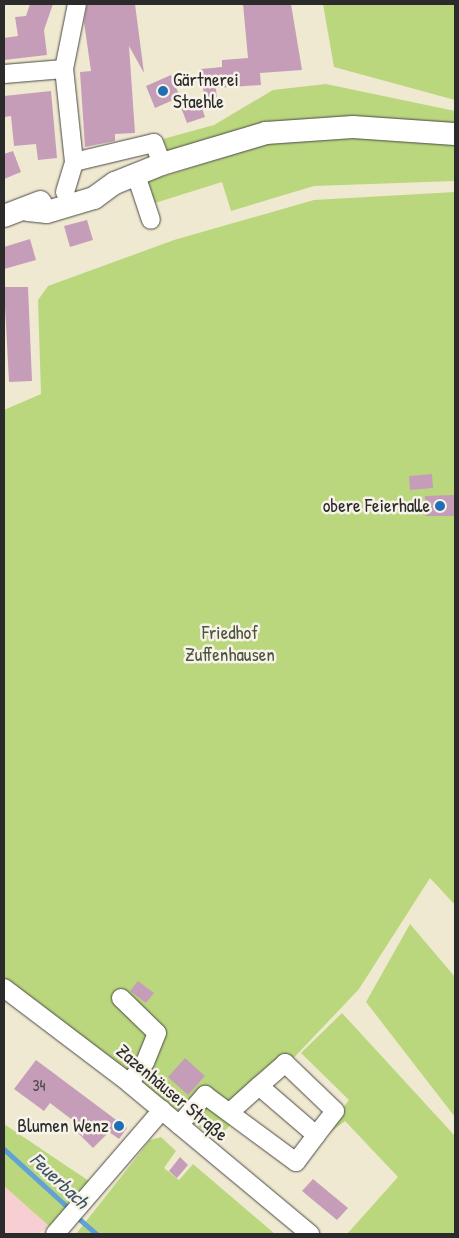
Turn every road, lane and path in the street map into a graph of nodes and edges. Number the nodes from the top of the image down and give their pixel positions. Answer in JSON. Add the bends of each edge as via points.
{"nodes":[{"id":1,"x":77,"y":4,"type":"edge"},
{"id":2,"x":64,"y":69,"type":"junction"},
{"id":3,"x":4,"y":74,"type":"edge"},
{"id":4,"x":455,"y":134,"type":"edge"},
{"id":5,"x":162,"y":164,"type":"junction"},
{"id":6,"x":136,"y":175,"type":"junction"},
{"id":7,"x":70,"y":177,"type":"junction"},
{"id":8,"x":115,"y":183,"type":"junction"},
{"id":9,"x":28,"y":210,"type":"junction"},
{"id":10,"x":4,"y":216,"type":"edge"},
{"id":11,"x":151,"y":220,"type":"dead end"},
{"id":12,"x":4,"y":988,"type":"edge"},
{"id":13,"x":121,"y":998,"type":"dead end"},
{"id":14,"x":129,"y":1083,"type":"junction"},
{"id":15,"x":259,"y":1086,"type":"junction"},
{"id":16,"x":162,"y":1110,"type":"junction"},
{"id":17,"x":231,"y":1112,"type":"junction"},
{"id":18,"x":179,"y":1125,"type":"junction"},
{"id":19,"x":316,"y":1135,"type":"junction"},
{"id":20,"x":60,"y":1229,"type":"edge"},
{"id":21,"x":310,"y":1234,"type":"edge"}],
"edges":[{"from":1,"to":2,"type":"street"},
{"from":2,"to":3,"type":"street"},
{"from":2,"to":7,"type":"street"},
{"from":4,"to":5,"type":"main road","via":[[354,127],[308,129],[256,136]]},
{"from":5,"to":6,"type":"main road"},
{"from":5,"to":7,"type":"street","via":[[154,142]]},
{"from":6,"to":8,"type":"main road"},
{"from":6,"to":11,"type":"street"},
{"from":7,"to":8,"type":"main road"},
{"from":7,"to":9,"type":"main road"},
{"from":8,"to":9,"type":"main road","via":[[77,203],[47,212]]},
{"from":9,"to":10,"type":"main road"},
{"from":12,"to":14,"type":"street","name":"Zazenhäuser Straße"},
{"from":13,"to":14,"type":"street","via":[[156,1034],[145,1062]]},
{"from":14,"to":16,"type":"street","name":"Zazenhäuser Straße"},
{"from":15,"to":17,"type":"street"},
{"from":15,"to":19,"type":"street"},
{"from":15,"to":19,"type":"street","via":[[285,1063],[335,1111]]},
{"from":16,"to":18,"type":"street","name":"Zazenhäuser Straße"},
{"from":16,"to":20,"type":"street"},
{"from":17,"to":18,"type":"street","via":[[225,1114],[205,1095]]},
{"from":17,"to":19,"type":"street","via":[[296,1162]]},
{"from":18,"to":21,"type":"street","name":"Zazenhäuser Straße"}]}
